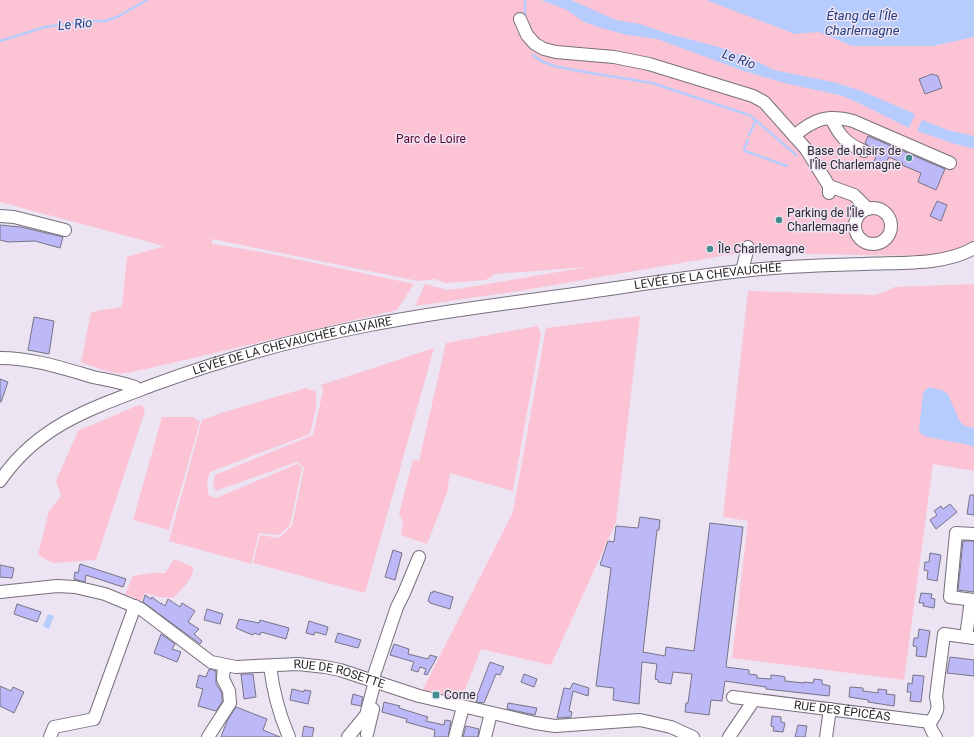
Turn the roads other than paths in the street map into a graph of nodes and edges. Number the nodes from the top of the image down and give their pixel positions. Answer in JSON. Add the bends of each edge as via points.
{"nodes":[{"id":1,"x":520,"y":18,"type":"dead end"},
{"id":2,"x":831,"y":118,"type":"junction"},
{"id":3,"x":794,"y":136,"type":"junction"},
{"id":4,"x":864,"y":152,"type":"dead end"},
{"id":5,"x":950,"y":163,"type":"dead end"},
{"id":6,"x":868,"y":209,"type":"dead end"},
{"id":7,"x":0,"y":216,"type":"edge"},
{"id":8,"x":65,"y":230,"type":"dead end"},
{"id":9,"x":748,"y":247,"type":"dead end"},
{"id":10,"x":970,"y":250,"type":"edge"},
{"id":11,"x":742,"y":271,"type":"junction"},
{"id":12,"x":450,"y":312,"type":"joint"},
{"id":13,"x":0,"y":358,"type":"edge"},
{"id":14,"x":137,"y":391,"type":"junction"},
{"id":15,"x":0,"y":481,"type":"edge"},
{"id":16,"x":974,"y":534,"type":"edge"},
{"id":17,"x":419,"y":557,"type":"dead end"},
{"id":18,"x":0,"y":592,"type":"edge"},
{"id":19,"x":972,"y":600,"type":"edge"},
{"id":20,"x":135,"y":606,"type":"junction"},
{"id":21,"x":970,"y":637,"type":"edge"},
{"id":22,"x":224,"y":665,"type":"junction"},
{"id":23,"x":270,"y":666,"type":"junction"},
{"id":24,"x":375,"y":682,"type":"junction"},
{"id":25,"x":733,"y":697,"type":"dead end"},
{"id":26,"x":754,"y":700,"type":"junction"},
{"id":27,"x":463,"y":706,"type":"junction"},
{"id":28,"x":830,"y":709,"type":"junction"},
{"id":29,"x":491,"y":713,"type":"junction"},
{"id":30,"x":930,"y":722,"type":"junction"},
{"id":31,"x":367,"y":734,"type":"dead end"},
{"id":32,"x":50,"y":737,"type":"edge"},
{"id":33,"x":208,"y":737,"type":"edge"},
{"id":34,"x":289,"y":737,"type":"edge"},
{"id":35,"x":348,"y":737,"type":"edge"},
{"id":36,"x":456,"y":737,"type":"edge"},
{"id":37,"x":485,"y":737,"type":"edge"},
{"id":38,"x":693,"y":737,"type":"edge"},
{"id":39,"x":729,"y":737,"type":"edge"},
{"id":40,"x":826,"y":737,"type":"edge"},
{"id":41,"x":936,"y":737,"type":"edge"}],
"edges":[{"from":1,"to":3,"type":"street","via":[[527,35],[544,49],[649,64],[753,96],[764,102]]},
{"from":2,"to":3,"type":"street","via":[[807,125]]},
{"from":2,"to":4,"type":"street","via":[[846,141]]},
{"from":2,"to":5,"type":"street","via":[[839,117],[853,121]]},
{"from":3,"to":6,"type":"street","via":[[806,149],[829,190],[854,195]]},
{"from":7,"to":8,"type":"street"},
{"from":9,"to":11,"type":"street"},
{"from":10,"to":11,"type":"street","name":"LEVÉE DE LA CHEVAUCHÉE","via":[[947,258],[926,261],[813,265]]},
{"from":11,"to":12,"type":"street","name":"LEVÉE DE LA CHEVAUCHÉE"},
{"from":12,"to":14,"type":"street","name":"LEVÉE DE LA CHEVAUCHÉE CALVAIRE","via":[[370,325],[250,353]]},
{"from":13,"to":14,"type":"street","via":[[36,361],[123,383],[135,387]]},
{"from":14,"to":15,"type":"street","name":"LEVÉE DE LA CHEVAUCHÉE CALVAIRE","via":[[81,413],[54,428],[23,452]]},
{"from":16,"to":19,"type":"street","via":[[956,533],[950,597]]},
{"from":17,"to":24,"type":"street","via":[[397,607]]},
{"from":18,"to":20,"type":"street","name":"RUE DE ROSETTE","via":[[58,586],[75,587],[105,594]]},
{"from":19,"to":21,"type":"street"},
{"from":20,"to":22,"type":"street","name":"RUE DE ROSETTE","via":[[211,662]]},
{"from":20,"to":32,"type":"street","via":[[94,719],[54,727]]},
{"from":21,"to":30,"type":"street","via":[[944,634],[936,696],[938,706]]},
{"from":22,"to":23,"type":"street","name":"RUE DE ROSETTE"},
{"from":22,"to":33,"type":"street","via":[[223,679],[229,691],[230,703]]},
{"from":23,"to":24,"type":"street","name":"RUE DE ROSETTE","via":[[325,666]]},
{"from":23,"to":34,"type":"street","via":[[280,716]]},
{"from":24,"to":27,"type":"street","name":"RUE DE ROSETTE"},
{"from":24,"to":31,"type":"street"},
{"from":24,"to":35,"type":"street","via":[[366,714]]},
{"from":25,"to":26,"type":"street","name":"RUE DES ÉPICÉAS"},
{"from":26,"to":28,"type":"street","name":"RUE DES ÉPICÉAS"},
{"from":26,"to":39,"type":"street"},
{"from":27,"to":29,"type":"street","name":"RUE DE ROSETTE"},
{"from":27,"to":36,"type":"street"},
{"from":28,"to":30,"type":"street","name":"RUE DES ÉPICÉAS"},
{"from":28,"to":40,"type":"street"},
{"from":29,"to":37,"type":"street"},
{"from":29,"to":38,"type":"street","name":"RUE DE ROSETTE","via":[[555,726],[640,720],[671,727]]},
{"from":30,"to":41,"type":"street"}]}
